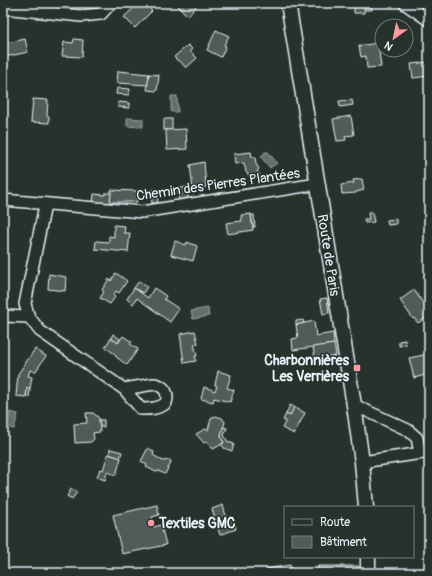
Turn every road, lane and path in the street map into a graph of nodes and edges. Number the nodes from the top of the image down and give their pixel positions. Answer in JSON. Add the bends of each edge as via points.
{"nodes":[{"id":1,"x":111,"y":3,"type":"edge"},
{"id":2,"x":288,"y":3,"type":"edge"},
{"id":3,"x":404,"y":3,"type":"edge"},
{"id":4,"x":3,"y":8,"type":"edge"},
{"id":5,"x":429,"y":19,"type":"edge"},
{"id":6,"x":317,"y":184,"type":"junction"},
{"id":7,"x":3,"y":200,"type":"edge"},
{"id":8,"x":45,"y":205,"type":"junction"},
{"id":9,"x":3,"y":316,"type":"edge"},
{"id":10,"x":29,"y":317,"type":"junction"},
{"id":11,"x":124,"y":389,"type":"dead end"},
{"id":12,"x":354,"y":405,"type":"junction"},
{"id":13,"x":424,"y":452,"type":"edge"},
{"id":14,"x":362,"y":462,"type":"junction"},
{"id":15,"x":366,"y":506,"type":"edge"},
{"id":16,"x":368,"y":558,"type":"edge"},
{"id":17,"x":368,"y":573,"type":"edge"}],
"edges":[{"from":1,"to":4,"type":"street","via":[[101,14],[80,16]]},
{"from":2,"to":6,"type":"main road","name":"Route de Paris"},
{"from":3,"to":5,"type":"street"},
{"from":6,"to":8,"type":"street","name":"Chemin des Pierres Plantées","via":[[142,212]]},
{"from":6,"to":12,"type":"main road","name":"Route de Paris"},
{"from":7,"to":8,"type":"street","name":"Chemin des Pierres Plantées"},
{"from":8,"to":10,"type":"street","via":[[25,304]]},
{"from":9,"to":10,"type":"street"},
{"from":10,"to":11,"type":"street","via":[[40,330]]},
{"from":12,"to":13,"type":"street","via":[[408,430],[417,438]]},
{"from":12,"to":14,"type":"main road","name":"Route de Paris"},
{"from":13,"to":14,"type":"street"},
{"from":14,"to":15,"type":"main road","name":"Route de Paris"},
{"from":16,"to":17,"type":"main road"}]}
